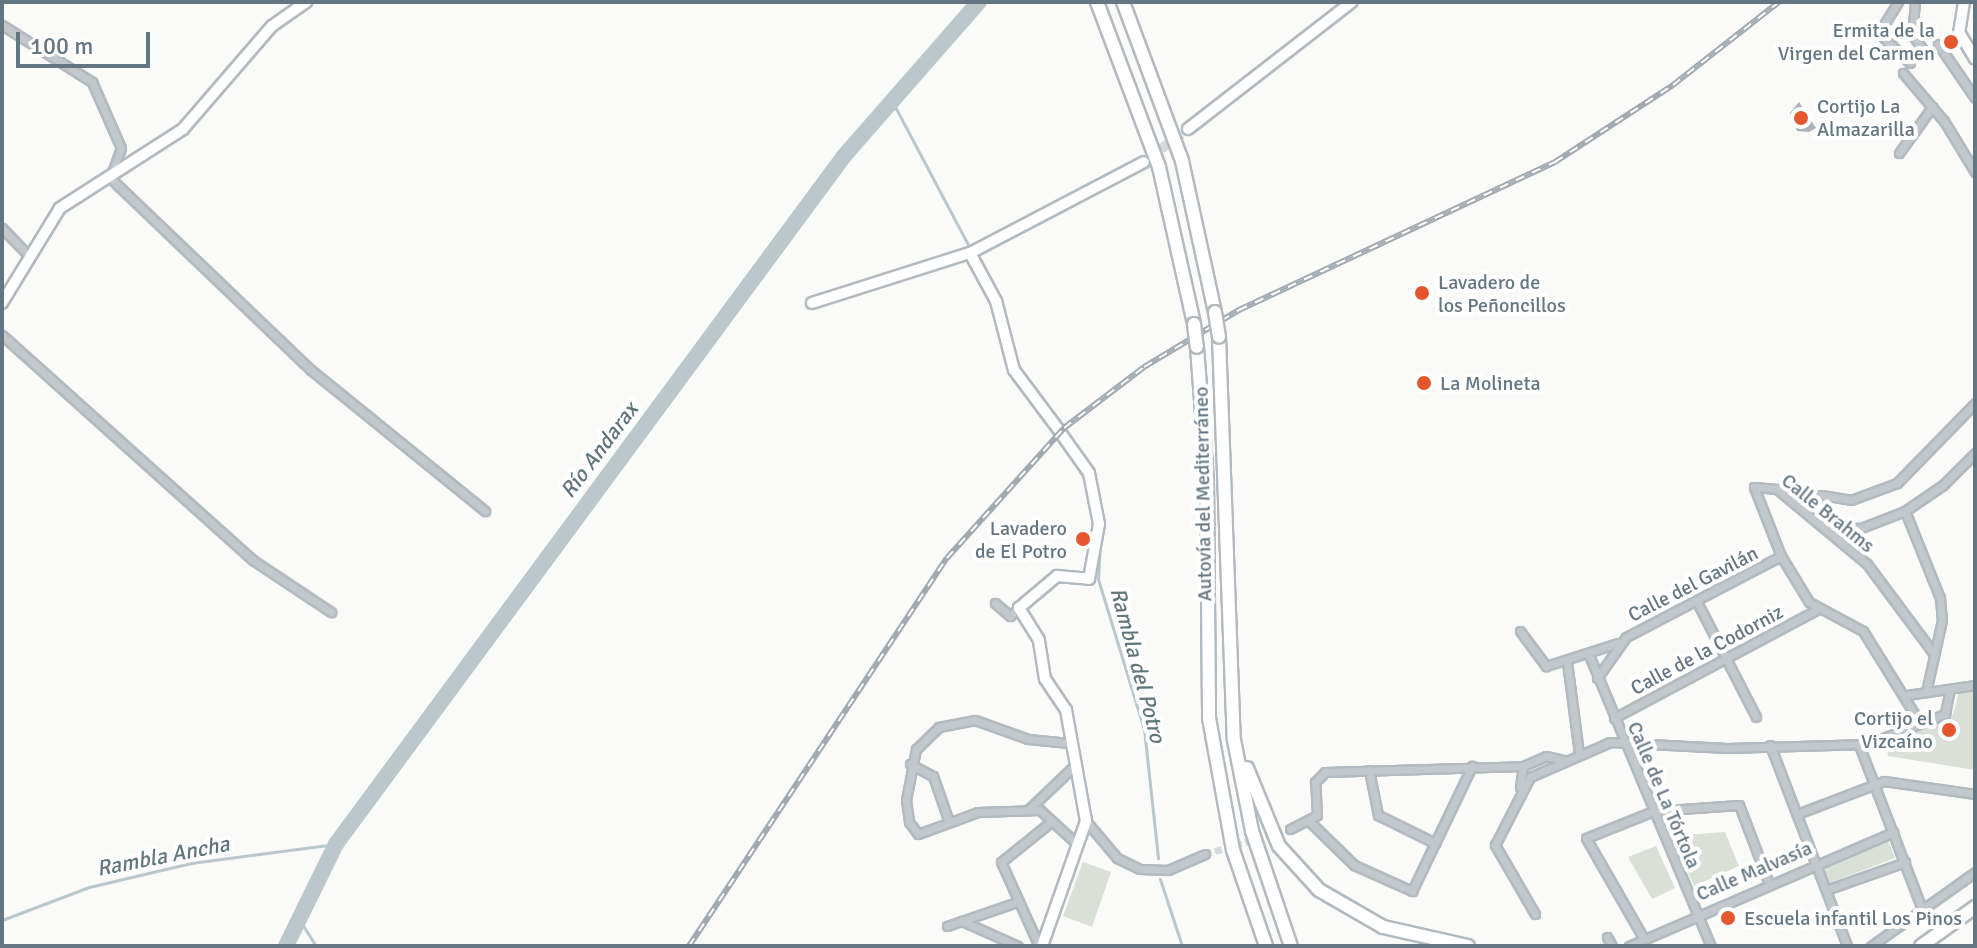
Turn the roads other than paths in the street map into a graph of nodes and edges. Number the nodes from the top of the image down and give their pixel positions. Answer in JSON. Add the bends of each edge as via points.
{"nodes":[{"id":1,"x":306,"y":2,"type":"edge"},
{"id":2,"x":1097,"y":2,"type":"edge"},
{"id":3,"x":1352,"y":2,"type":"edge"},
{"id":4,"x":1898,"y":2,"type":"edge"},
{"id":5,"x":1915,"y":2,"type":"edge"},
{"id":6,"x":1964,"y":2,"type":"edge"},
{"id":7,"x":1124,"y":4,"type":"edge"},
{"id":8,"x":2,"y":25,"type":"edge"},
{"id":9,"x":1938,"y":44,"type":"dead end"},
{"id":10,"x":1924,"y":51,"type":"dead end"},
{"id":11,"x":1975,"y":59,"type":"edge"},
{"id":12,"x":1910,"y":63,"type":"dead end"},
{"id":13,"x":1903,"y":73,"type":"dead end"},
{"id":14,"x":1975,"y":98,"type":"edge"},
{"id":15,"x":1932,"y":107,"type":"junction"},
{"id":16,"x":1188,"y":129,"type":"tunnel mouth"},
{"id":17,"x":1899,"y":153,"type":"dead end"},
{"id":18,"x":1144,"y":162,"type":"tunnel mouth"},
{"id":19,"x":1975,"y":172,"type":"edge"},
{"id":20,"x":110,"y":178,"type":"junction"},
{"id":21,"x":2,"y":228,"type":"edge"},
{"id":22,"x":970,"y":253,"type":"junction"},
{"id":23,"x":28,"y":255,"type":"junction"},
{"id":24,"x":2,"y":303,"type":"edge"},
{"id":25,"x":812,"y":303,"type":"dead end"},
{"id":26,"x":2,"y":335,"type":"edge"},
{"id":27,"x":1975,"y":403,"type":"edge"},
{"id":28,"x":1975,"y":453,"type":"edge"},
{"id":29,"x":1821,"y":495,"type":"dead end"},
{"id":30,"x":485,"y":511,"type":"dead end"},
{"id":31,"x":1905,"y":511,"type":"junction"},
{"id":32,"x":1820,"y":525,"type":"junction"},
{"id":33,"x":1781,"y":556,"type":"junction"},
{"id":34,"x":1697,"y":602,"type":"junction"},
{"id":35,"x":995,"y":603,"type":"dead end"},
{"id":36,"x":1019,"y":608,"type":"junction"},
{"id":37,"x":1816,"y":610,"type":"junction"},
{"id":38,"x":331,"y":612,"type":"dead end"},
{"id":39,"x":1520,"y":631,"type":"dead end"},
{"id":40,"x":1620,"y":642,"type":"junction"},
{"id":41,"x":1934,"y":654,"type":"junction"},
{"id":42,"x":1589,"y":655,"type":"junction"},
{"id":43,"x":1726,"y":658,"type":"junction"},
{"id":44,"x":1567,"y":662,"type":"junction"},
{"id":45,"x":1597,"y":678,"type":"junction"},
{"id":46,"x":1975,"y":685,"type":"edge"},
{"id":47,"x":1950,"y":689,"type":"junction"},
{"id":48,"x":1926,"y":692,"type":"junction"},
{"id":49,"x":1907,"y":695,"type":"junction"},
{"id":50,"x":1756,"y":717,"type":"dead end"},
{"id":51,"x":1614,"y":718,"type":"junction"},
{"id":52,"x":1920,"y":723,"type":"junction"},
{"id":53,"x":1234,"y":740,"type":"junction"},
{"id":54,"x":1624,"y":741,"type":"junction"},
{"id":55,"x":1069,"y":743,"type":"junction"},
{"id":56,"x":1770,"y":745,"type":"junction"},
{"id":57,"x":1859,"y":745,"type":"junction"},
{"id":58,"x":1579,"y":753,"type":"junction"},
{"id":59,"x":1563,"y":760,"type":"junction"},
{"id":60,"x":910,"y":764,"type":"junction"},
{"id":61,"x":1472,"y":766,"type":"junction"},
{"id":62,"x":1523,"y":766,"type":"junction"},
{"id":63,"x":1072,"y":768,"type":"junction"},
{"id":64,"x":1369,"y":770,"type":"junction"},
{"id":65,"x":1875,"y":785,"type":"junction"},
{"id":66,"x":1520,"y":787,"type":"junction"},
{"id":67,"x":1975,"y":794,"type":"edge"},
{"id":68,"x":1028,"y":810,"type":"junction"},
{"id":69,"x":1653,"y":811,"type":"junction"},
{"id":70,"x":1797,"y":814,"type":"junction"},
{"id":71,"x":1052,"y":821,"type":"junction"},
{"id":72,"x":1086,"y":821,"type":"junction"},
{"id":73,"x":949,"y":822,"type":"junction"},
{"id":74,"x":1310,"y":822,"type":"junction"},
{"id":75,"x":1290,"y":829,"type":"tunnel mouth"},
{"id":76,"x":1894,"y":832,"type":"junction"},
{"id":77,"x":1076,"y":843,"type":"junction"},
{"id":78,"x":1435,"y":843,"type":"junction"},
{"id":79,"x":1205,"y":854,"type":"tunnel mouth"},
{"id":80,"x":1815,"y":861,"type":"junction"},
{"id":81,"x":1905,"y":862,"type":"junction"},
{"id":82,"x":1975,"y":872,"type":"edge"},
{"id":83,"x":1768,"y":881,"type":"junction"},
{"id":84,"x":1826,"y":890,"type":"junction"},
{"id":85,"x":1017,"y":902,"type":"junction"},
{"id":86,"x":1975,"y":907,"type":"edge"},
{"id":87,"x":1922,"y":909,"type":"junction"},
{"id":88,"x":1697,"y":913,"type":"junction"},
{"id":89,"x":1535,"y":914,"type":"dead end"},
{"id":90,"x":962,"y":921,"type":"junction"},
{"id":91,"x":947,"y":926,"type":"dead end"},
{"id":92,"x":1607,"y":937,"type":"dead end"},
{"id":93,"x":1644,"y":939,"type":"junction"},
{"id":94,"x":1018,"y":946,"type":"edge"},
{"id":95,"x":1040,"y":946,"type":"edge"},
{"id":96,"x":1264,"y":946,"type":"edge"},
{"id":97,"x":1291,"y":946,"type":"edge"},
{"id":98,"x":1468,"y":946,"type":"edge"},
{"id":99,"x":1612,"y":946,"type":"edge"},
{"id":100,"x":1629,"y":946,"type":"edge"},
{"id":101,"x":1711,"y":946,"type":"edge"},
{"id":102,"x":1847,"y":946,"type":"edge"},
{"id":103,"x":1871,"y":946,"type":"edge"},
{"id":104,"x":1921,"y":946,"type":"edge"}],
"edges":[{"from":1,"to":20,"type":"street","via":[[272,26],[183,129]]},
{"from":2,"to":96,"type":"highway","name":"Autovía del Mediterráneo","bridge":true,"via":[[1159,167],[1194,324],[1207,481],[1209,718],[1233,850]]},
{"from":3,"to":16,"type":"street"},
{"from":4,"to":12,"type":"street","via":[[1879,33]]},
{"from":5,"to":10,"type":"street","via":[[1912,34]]},
{"from":6,"to":11,"type":"street","via":[[1959,32]]},
{"from":7,"to":53,"type":"highway","name":"Autovía del Mediterráneo","bridge":true,"via":[[1182,161],[1219,337]]},
{"from":8,"to":20,"type":"street","via":[[92,82],[121,148]]},
{"from":9,"to":14,"type":"street"},
{"from":13,"to":15,"type":"street"},
{"from":15,"to":17,"type":"street"},
{"from":15,"to":19,"type":"street"},
{"from":18,"to":22,"type":"street"},
{"from":20,"to":23,"type":"street","via":[[60,208]]},
{"from":20,"to":30,"type":"street","via":[[311,370]]},
{"from":21,"to":23,"type":"street"},
{"from":22,"to":25,"type":"street"},
{"from":22,"to":36,"type":"street","via":[[996,301],[1014,370],[1089,473],[1099,524],[1095,569],[1082,582],[1057,576]]},
{"from":23,"to":24,"type":"street"},
{"from":26,"to":38,"type":"street","via":[[253,560]]},
{"from":27,"to":29,"type":"street","via":[[1897,483],[1851,500]]},
{"from":28,"to":31,"type":"street"},
{"from":31,"to":32,"type":"street","via":[[1861,528]]},
{"from":31,"to":41,"type":"street","via":[[1940,598]]},
{"from":32,"to":33,"type":"street","name":"Calle Brahms","via":[[1777,489],[1754,487]]},
{"from":32,"to":41,"type":"street","name":"Calle Brahms","via":[[1867,564]]},
{"from":33,"to":34,"type":"street","name":"Calle del Gavilán"},
{"from":33,"to":37,"type":"street"},
{"from":34,"to":40,"type":"street","name":"Calle del Gavilán"},
{"from":34,"to":43,"type":"street"},
{"from":35,"to":36,"type":"street","via":[[1010,616]]},
{"from":36,"to":55,"type":"street","via":[[1039,640],[1045,679],[1066,710]]},
{"from":37,"to":43,"type":"street","name":"Calle de la Codorniz"},
{"from":37,"to":49,"type":"street","via":[[1863,631]]},
{"from":39,"to":44,"type":"street","via":[[1540,664]]},
{"from":40,"to":42,"type":"street","name":"Calle del Gavilán"},
{"from":40,"to":45,"type":"street","name":"Calle del Gavilán"},
{"from":41,"to":48,"type":"street"},
{"from":42,"to":44,"type":"street","name":"Calle del Gavilán"},
{"from":42,"to":45,"type":"street","name":"Calle de La Tórtola"},
{"from":43,"to":50,"type":"street"},
{"from":43,"to":51,"type":"street","name":"Calle de la Codorniz"},
{"from":44,"to":58,"type":"street"},
{"from":45,"to":51,"type":"street","name":"Calle de La Tórtola"},
{"from":46,"to":47,"type":"street"},
{"from":47,"to":48,"type":"street"},
{"from":47,"to":52,"type":"street","via":[[1950,708]]},
{"from":48,"to":49,"type":"street"},
{"from":49,"to":52,"type":"street"},
{"from":51,"to":54,"type":"street","name":"Calle de La Tórtola"},
{"from":52,"to":57,"type":"street"},
{"from":53,"to":97,"type":"highway","name":"Autovía del Mediterráneo","via":[[1252,831]]},
{"from":53,"to":98,"type":"highway","via":[[1279,846],[1319,890],[1383,927]]},
{"from":54,"to":56,"type":"street"},
{"from":54,"to":58,"type":"street"},
{"from":54,"to":69,"type":"street","name":"Calle de La Tórtola"},
{"from":55,"to":60,"type":"street","via":[[1028,739],[975,720],[930,732]]},
{"from":55,"to":63,"type":"street"},
{"from":56,"to":57,"type":"street"},
{"from":56,"to":70,"type":"street"},
{"from":57,"to":65,"type":"street"},
{"from":58,"to":59,"type":"street"},
{"from":59,"to":62,"type":"street","via":[[1546,756]]},
{"from":59,"to":66,"type":"street"},
{"from":60,"to":73,"type":"street","via":[[933,776]]},
{"from":60,"to":73,"type":"street","via":[[905,780],[912,830],[918,834]]},
{"from":61,"to":62,"type":"street"},
{"from":61,"to":64,"type":"street"},
{"from":61,"to":78,"type":"street"},
{"from":62,"to":66,"type":"street"},
{"from":63,"to":68,"type":"street"},
{"from":63,"to":72,"type":"street"},
{"from":64,"to":74,"type":"street","via":[[1320,775],[1315,782],[1317,815]]},
{"from":64,"to":78,"type":"street","via":[[1378,815]]},
{"from":65,"to":67,"type":"street"},
{"from":65,"to":70,"type":"street"},
{"from":65,"to":76,"type":"street"},
{"from":66,"to":89,"type":"street","via":[[1495,845]]},
{"from":68,"to":71,"type":"street","via":[[1040,810]]},
{"from":68,"to":73,"type":"street","via":[[990,810]]},
{"from":69,"to":83,"type":"street","via":[[1739,805]]},
{"from":69,"to":88,"type":"street","name":"Calle de La Tórtola"},
{"from":69,"to":93,"type":"street","via":[[1586,838]]},
{"from":70,"to":80,"type":"street"},
{"from":71,"to":77,"type":"street"},
{"from":71,"to":85,"type":"street","via":[[1001,862]]},
{"from":72,"to":77,"type":"street"},
{"from":72,"to":79,"type":"street","via":[[1117,858],[1140,869],[1168,870]]},
{"from":74,"to":75,"type":"street"},
{"from":74,"to":78,"type":"street","via":[[1354,865],[1412,891]]},
{"from":76,"to":80,"type":"street","name":"Calle Malvasía"},
{"from":76,"to":81,"type":"street"},
{"from":77,"to":95,"type":"street"},
{"from":80,"to":83,"type":"street","name":"Calle Malvasía"},
{"from":80,"to":84,"type":"street"},
{"from":81,"to":84,"type":"street"},
{"from":81,"to":87,"type":"street"},
{"from":82,"to":87,"type":"street"},
{"from":83,"to":88,"type":"street","name":"Calle Malvasía"},
{"from":84,"to":102,"type":"street"},
{"from":85,"to":90,"type":"street"},
{"from":85,"to":95,"type":"street"},
{"from":86,"to":104,"type":"highway"},
{"from":87,"to":103,"type":"street"},
{"from":88,"to":93,"type":"street","name":"Calle Malvasía"},
{"from":88,"to":101,"type":"street","name":"Calle de La Tórtola"},
{"from":90,"to":91,"type":"street"},
{"from":90,"to":94,"type":"street"},
{"from":92,"to":99,"type":"street"},
{"from":93,"to":100,"type":"street","name":"Calle Malvasía"}]}
